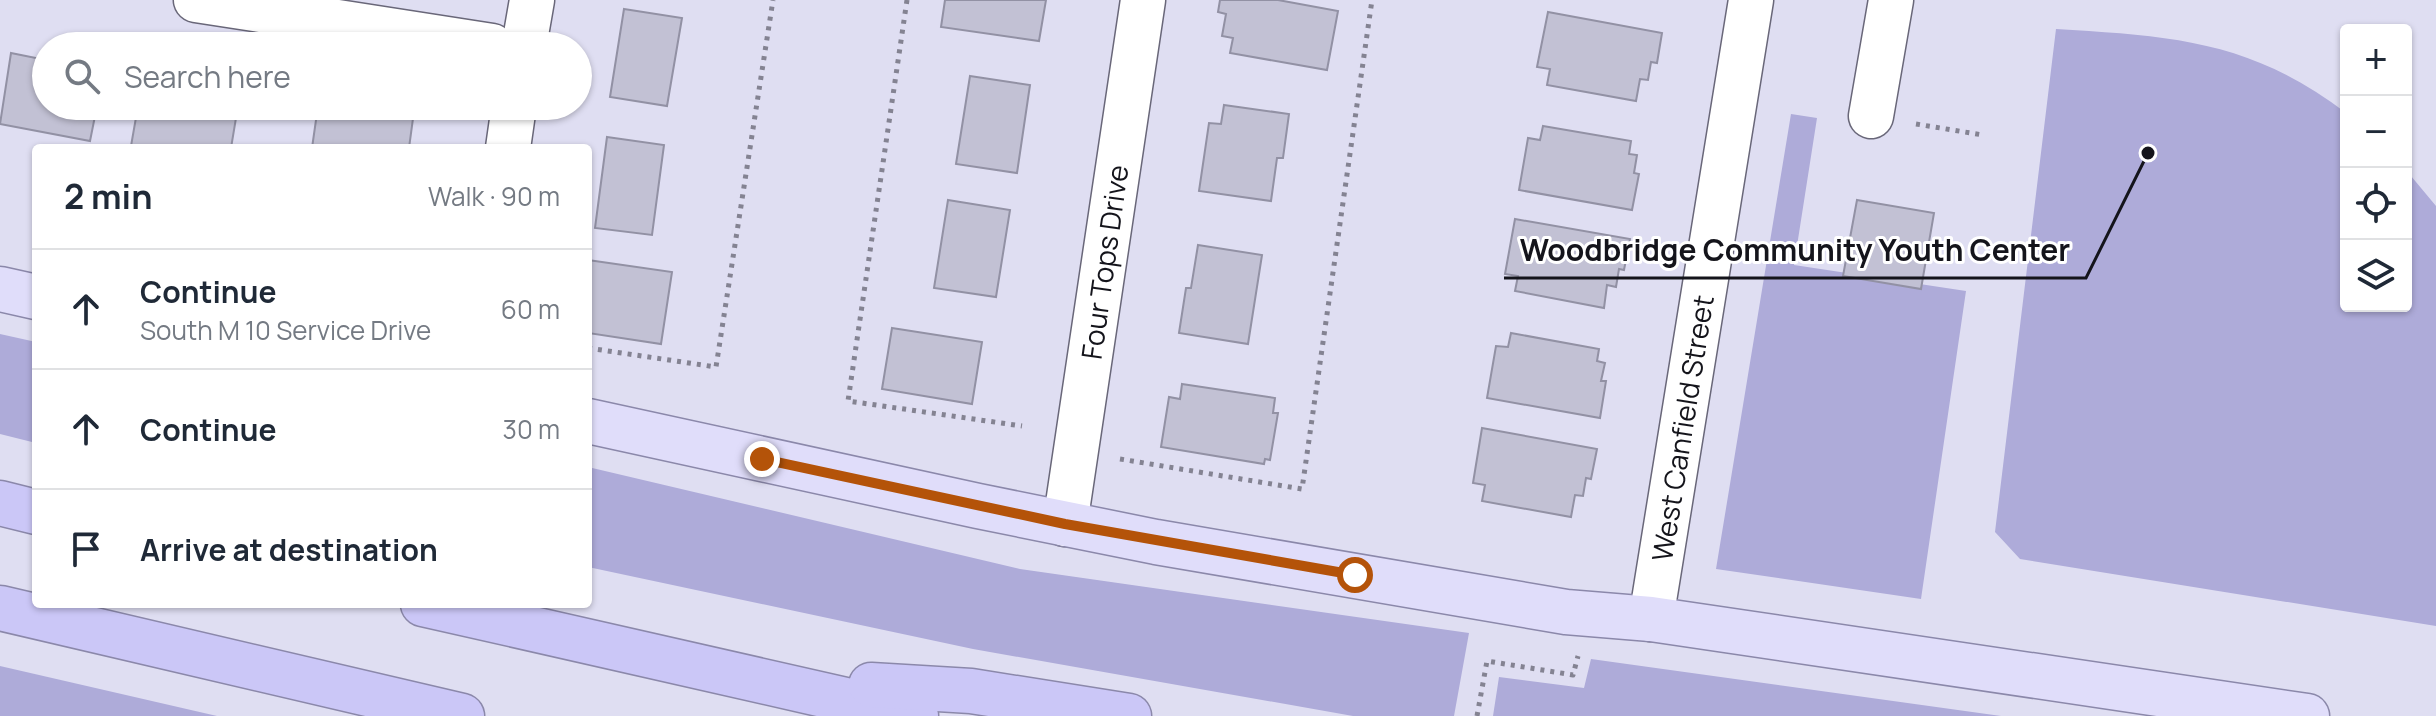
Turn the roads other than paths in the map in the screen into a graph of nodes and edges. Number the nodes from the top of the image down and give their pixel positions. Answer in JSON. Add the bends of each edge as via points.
{"nodes":[{"id":1,"x":196,"y":0,"type":"edge"},
{"id":2,"x":532,"y":0,"type":"edge"},
{"id":3,"x":1143,"y":0,"type":"edge"},
{"id":4,"x":1751,"y":0,"type":"edge"},
{"id":5,"x":1891,"y":0,"type":"edge"},
{"id":6,"x":402,"y":32,"type":"edge"},
{"id":7,"x":526,"y":32,"type":"edge"},
{"id":8,"x":1871,"y":116,"type":"road end"},
{"id":9,"x":512,"y":120,"type":"edge"},
{"id":10,"x":509,"y":144,"type":"edge"},
{"id":11,"x":0,"y":289,"type":"edge"},
{"id":12,"x":32,"y":296,"type":"edge"},
{"id":13,"x":592,"y":422,"type":"edge"},
{"id":14,"x":0,"y":503,"type":"edge"},
{"id":15,"x":32,"y":511,"type":"edge"},
{"id":16,"x":1065,"y":524,"type":"junction"},
{"id":17,"x":0,"y":608,"type":"edge"},
{"id":18,"x":440,"y":608,"type":"edge"},
{"id":19,"x":1651,"y":619,"type":"junction"},
{"id":20,"x":745,"y":678,"type":"junction"},
{"id":21,"x":462,"y":716,"type":"edge"},
{"id":22,"x":916,"y":716,"type":"edge"},
{"id":23,"x":1129,"y":716,"type":"edge"},
{"id":24,"x":2307,"y":716,"type":"edge"}],
"edges":[{"from":1,"to":6,"type":"street"},
{"from":2,"to":7,"type":"street"},
{"from":3,"to":16,"type":"street","name":"Four Tops Drive"},
{"from":4,"to":19,"type":"street","name":"West Canfield Street"},
{"from":5,"to":8,"type":"street"},
{"from":9,"to":10,"type":"street"},
{"from":11,"to":12,"type":"main road"},
{"from":13,"to":16,"type":"main road"},
{"from":14,"to":15,"type":"highway"},
{"from":16,"to":19,"type":"main road","via":[[1566,612]]},
{"from":17,"to":21,"type":"highway"},
{"from":18,"to":20,"type":"highway"},
{"from":19,"to":24,"type":"main road"},
{"from":20,"to":22,"type":"highway"},
{"from":20,"to":23,"type":"highway","via":[[971,691]]}]}
